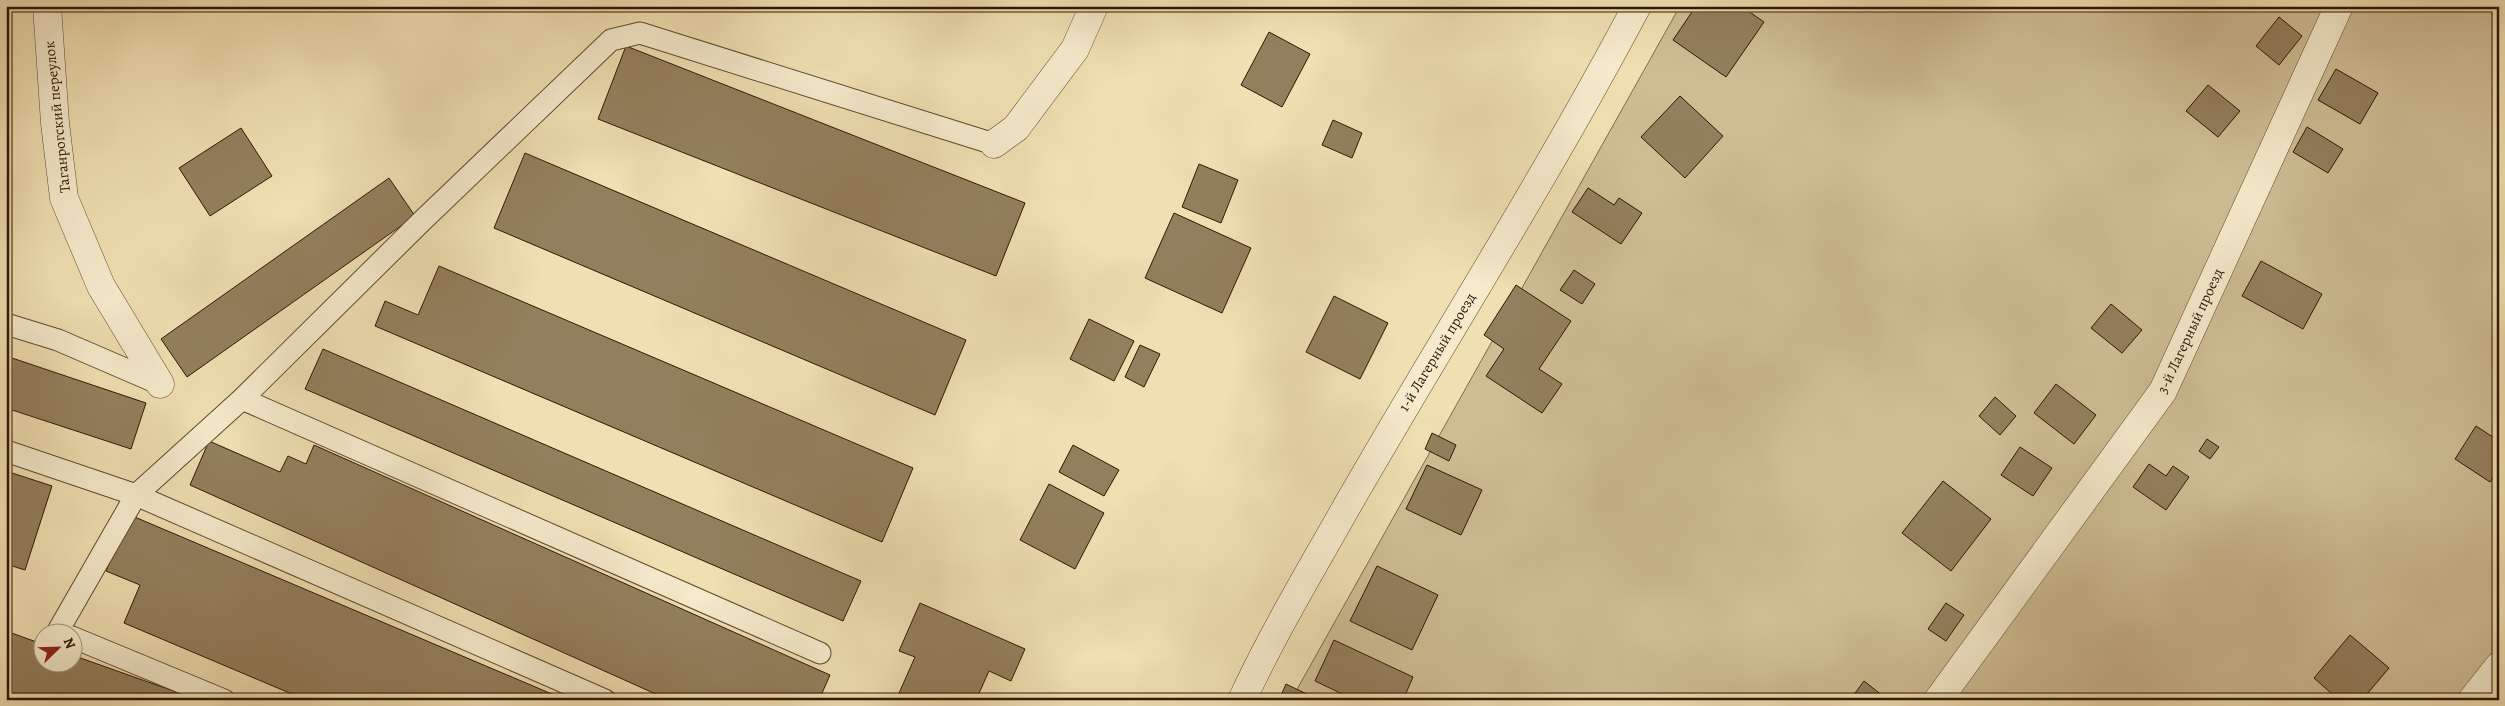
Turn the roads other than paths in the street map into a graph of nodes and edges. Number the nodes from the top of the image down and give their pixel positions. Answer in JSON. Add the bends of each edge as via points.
{"nodes":[{"id":1,"x":47,"y":6,"type":"edge"},
{"id":2,"x":1637,"y":6,"type":"edge"},
{"id":3,"x":2339,"y":6,"type":"edge"},
{"id":4,"x":1090,"y":8,"type":"edge"},
{"id":5,"x":994,"y":144,"type":"joint"},
{"id":6,"x":6,"y":324,"type":"edge"},
{"id":7,"x":160,"y":384,"type":"joint"},
{"id":8,"x":242,"y":399,"type":"junction"},
{"id":9,"x":6,"y":451,"type":"edge"},
{"id":10,"x":136,"y":495,"type":"junction"},
{"id":11,"x":61,"y":624,"type":"edge"},
{"id":12,"x":82,"y":641,"type":"edge"},
{"id":13,"x":820,"y":652,"type":"dead end"},
{"id":14,"x":2499,"y":666,"type":"edge"},
{"id":15,"x":224,"y":700,"type":"edge"},
{"id":16,"x":605,"y":700,"type":"edge"},
{"id":17,"x":1242,"y":700,"type":"edge"},
{"id":18,"x":1938,"y":700,"type":"edge"},
{"id":19,"x":2472,"y":700,"type":"edge"}],
"edges":[{"from":1,"to":7,"type":"street","name":"Таганрогский переулок","via":[[64,198],[101,286]]},
{"from":2,"to":17,"type":"street","name":"1-й Лагерный проезд","via":[[1589,96],[1414,390],[1277,629]]},
{"from":3,"to":18,"type":"street","name":"3-й Лагерный проезд","via":[[2163,391]]},
{"from":4,"to":5,"type":"street","via":[[1075,49],[1016,128]]},
{"from":5,"to":8,"type":"lane","via":[[640,33],[611,40]]},
{"from":6,"to":7,"type":"lane","via":[[58,340]]},
{"from":8,"to":10,"type":"lane"},
{"from":8,"to":13,"type":"lane"},
{"from":9,"to":10,"type":"lane"},
{"from":10,"to":11,"type":"lane"},
{"from":10,"to":16,"type":"lane"},
{"from":12,"to":15,"type":"lane"},
{"from":14,"to":19,"type":"street"}]}
